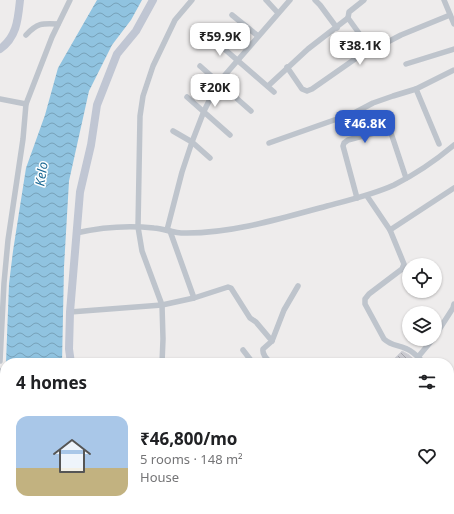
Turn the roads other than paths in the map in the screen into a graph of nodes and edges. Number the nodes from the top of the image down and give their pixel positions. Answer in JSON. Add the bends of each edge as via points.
{"nodes":[{"id":1,"x":20,"y":0,"type":"edge"},
{"id":2,"x":70,"y":0,"type":"edge"},
{"id":3,"x":153,"y":0,"type":"edge"},
{"id":4,"x":192,"y":0,"type":"edge"},
{"id":5,"x":266,"y":0,"type":"edge"},
{"id":6,"x":290,"y":0,"type":"edge"},
{"id":7,"x":315,"y":0,"type":"edge"},
{"id":8,"x":364,"y":0,"type":"edge"},
{"id":9,"x":444,"y":0,"type":"edge"},
{"id":10,"x":278,"y":13,"type":"junction"},
{"id":11,"x":232,"y":15,"type":"dead end"},
{"id":12,"x":450,"y":15,"type":"junction"},
{"id":13,"x":348,"y":18,"type":"junction"},
{"id":14,"x":58,"y":24,"type":"junction"},
{"id":15,"x":454,"y":24,"type":"edge"},
{"id":16,"x":336,"y":28,"type":"junction"},
{"id":17,"x":26,"y":35,"type":"dead end"},
{"id":18,"x":258,"y":36,"type":"junction"},
{"id":19,"x":361,"y":36,"type":"dead end"},
{"id":20,"x":214,"y":40,"type":"dead end"},
{"id":21,"x":0,"y":49,"type":"edge"},
{"id":22,"x":454,"y":49,"type":"edge"},
{"id":23,"x":237,"y":60,"type":"junction"},
{"id":24,"x":406,"y":64,"type":"dead end"},
{"id":25,"x":200,"y":66,"type":"dead end"},
{"id":26,"x":287,"y":67,"type":"junction"},
{"id":27,"x":454,"y":70,"type":"edge"},
{"id":28,"x":218,"y":83,"type":"junction"},
{"id":29,"x":268,"y":86,"type":"junction"},
{"id":30,"x":416,"y":89,"type":"junction"},
{"id":31,"x":274,"y":92,"type":"dead end"},
{"id":32,"x":187,"y":97,"type":"dead end"},
{"id":33,"x":0,"y":99,"type":"edge"},
{"id":34,"x":26,"y":104,"type":"junction"},
{"id":35,"x":204,"y":111,"type":"junction"},
{"id":36,"x":252,"y":111,"type":"dead end"},
{"id":37,"x":354,"y":112,"type":"junction"},
{"id":38,"x":173,"y":131,"type":"dead end"},
{"id":39,"x":230,"y":135,"type":"dead end"},
{"id":40,"x":363,"y":136,"type":"junction"},
{"id":41,"x":192,"y":142,"type":"junction"},
{"id":42,"x":269,"y":143,"type":"dead end"},
{"id":43,"x":439,"y":144,"type":"dead end"},
{"id":44,"x":454,"y":145,"type":"edge"},
{"id":45,"x":210,"y":158,"type":"dead end"},
{"id":46,"x":406,"y":178,"type":"junction"},
{"id":47,"x":454,"y":188,"type":"edge"},
{"id":48,"x":367,"y":196,"type":"junction"},
{"id":49,"x":357,"y":198,"type":"junction"},
{"id":50,"x":138,"y":227,"type":"junction"},
{"id":51,"x":390,"y":230,"type":"junction"},
{"id":52,"x":169,"y":231,"type":"junction"},
{"id":53,"x":76,"y":233,"type":"junction"},
{"id":54,"x":298,"y":286,"type":"dead end"},
{"id":55,"x":194,"y":298,"type":"junction"},
{"id":56,"x":454,"y":304,"type":"edge"},
{"id":57,"x":162,"y":305,"type":"junction"},
{"id":58,"x":70,"y":312,"type":"junction"},
{"id":59,"x":442,"y":325,"type":"edge"},
{"id":60,"x":272,"y":341,"type":"junction"},
{"id":61,"x":427,"y":346,"type":"edge"},
{"id":62,"x":243,"y":350,"type":"dead end"},
{"id":63,"x":418,"y":357,"type":"joint"},
{"id":64,"x":0,"y":358,"type":"edge"},
{"id":65,"x":70,"y":358,"type":"edge"},
{"id":66,"x":162,"y":358,"type":"edge"},
{"id":67,"x":249,"y":358,"type":"edge"},
{"id":68,"x":267,"y":358,"type":"edge"}],
"edges":[{"from":1,"to":21,"type":"street","via":[[18,22],[13,36]]},
{"from":2,"to":14,"type":"street"},
{"from":3,"to":53,"type":"street","via":[[136,31],[117,54],[97,105],[80,192]]},
{"from":4,"to":50,"type":"street","via":[[175,20],[153,66],[143,96],[140,116]]},
{"from":5,"to":10,"type":"street"},
{"from":6,"to":10,"type":"street"},
{"from":7,"to":16,"type":"street"},
{"from":8,"to":13,"type":"street","via":[[349,12]]},
{"from":9,"to":12,"type":"street"},
{"from":10,"to":18,"type":"street"},
{"from":11,"to":18,"type":"street"},
{"from":12,"to":15,"type":"street"},
{"from":12,"to":26,"type":"street","via":[[355,59],[307,91],[302,89]]},
{"from":13,"to":16,"type":"street"},
{"from":13,"to":19,"type":"street"},
{"from":14,"to":17,"type":"street","via":[[38,25]]},
{"from":14,"to":34,"type":"street"},
{"from":16,"to":26,"type":"street"},
{"from":18,"to":23,"type":"street"},
{"from":20,"to":23,"type":"street"},
{"from":22,"to":24,"type":"street"},
{"from":23,"to":28,"type":"street"},
{"from":23,"to":29,"type":"street"},
{"from":25,"to":28,"type":"street"},
{"from":26,"to":29,"type":"street"},
{"from":27,"to":30,"type":"street"},
{"from":28,"to":35,"type":"street"},
{"from":28,"to":36,"type":"street"},
{"from":29,"to":31,"type":"street"},
{"from":30,"to":37,"type":"street"},
{"from":30,"to":43,"type":"street"},
{"from":32,"to":35,"type":"street"},
{"from":33,"to":34,"type":"street"},
{"from":34,"to":64,"type":"street","via":[[8,240]]},
{"from":35,"to":39,"type":"street"},
{"from":35,"to":41,"type":"street"},
{"from":37,"to":40,"type":"street"},
{"from":37,"to":42,"type":"street"},
{"from":38,"to":41,"type":"street"},
{"from":40,"to":46,"type":"street","via":[[385,130],[391,133]]},
{"from":40,"to":49,"type":"street","via":[[348,140],[343,146]]},
{"from":41,"to":45,"type":"street"},
{"from":41,"to":52,"type":"street","via":[[182,172]]},
{"from":44,"to":46,"type":"street","via":[[432,164]]},
{"from":46,"to":48,"type":"street"},
{"from":47,"to":51,"type":"street"},
{"from":48,"to":49,"type":"street"},
{"from":48,"to":51,"type":"street"},
{"from":49,"to":52,"type":"street","via":[[245,226],[204,233],[185,234]]},
{"from":50,"to":52,"type":"street"},
{"from":50,"to":53,"type":"street","via":[[120,226]]},
{"from":50,"to":57,"type":"street","via":[[142,251]]},
{"from":51,"to":63,"type":"street","via":[[404,264],[402,269],[369,294],[365,304],[384,339],[389,344],[406,348]]},
{"from":52,"to":55,"type":"street"},
{"from":53,"to":58,"type":"street"},
{"from":54,"to":60,"type":"street","via":[[284,310]]},
{"from":55,"to":57,"type":"street"},
{"from":55,"to":60,"type":"street","via":[[231,288],[250,318]]},
{"from":56,"to":59,"type":"street"},
{"from":57,"to":58,"type":"street"},
{"from":57,"to":66,"type":"street"},
{"from":58,"to":65,"type":"street"},
{"from":60,"to":68,"type":"street","via":[[263,349]]},
{"from":61,"to":63,"type":"street"},
{"from":62,"to":67,"type":"street"}]}
